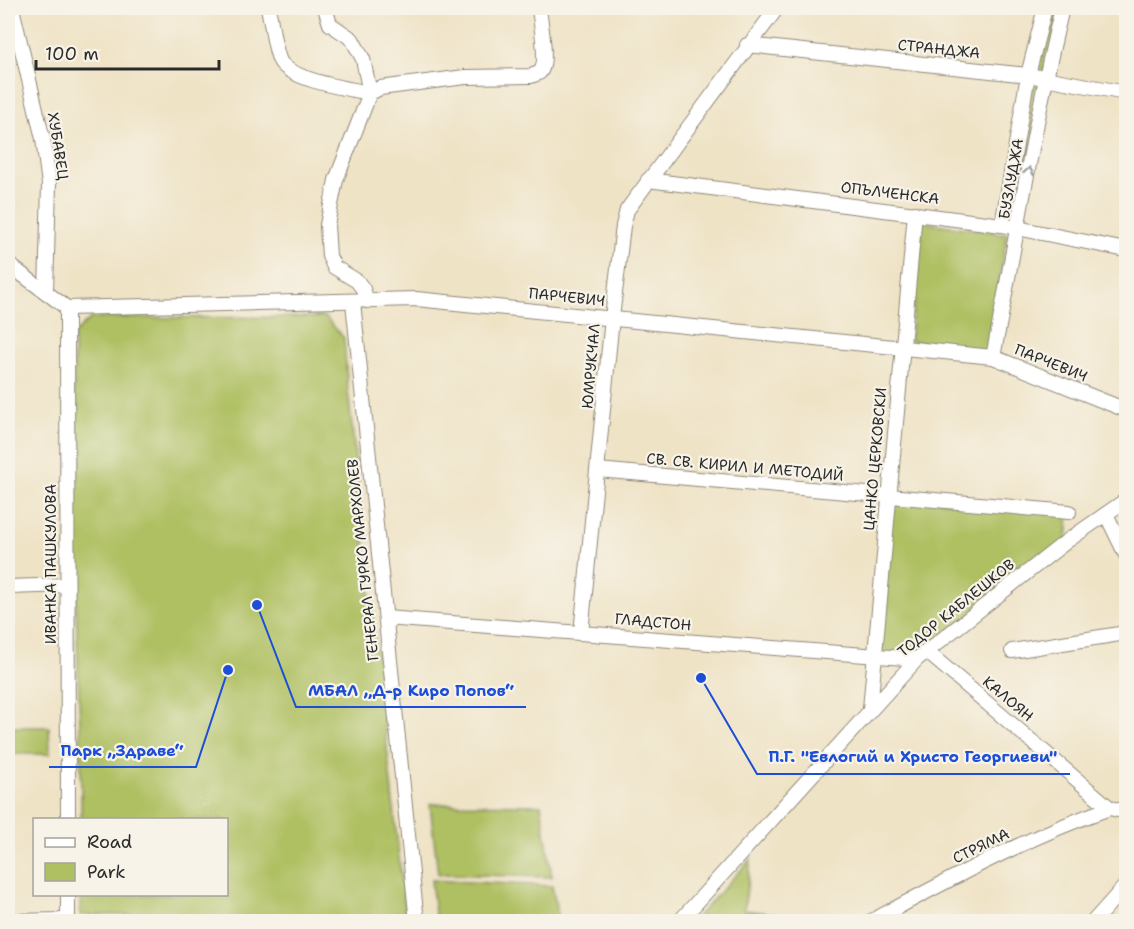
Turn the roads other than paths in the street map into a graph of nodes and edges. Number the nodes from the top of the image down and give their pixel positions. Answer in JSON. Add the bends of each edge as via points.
{"nodes":[{"id":1,"x":12,"y":8,"type":"edge"},
{"id":2,"x":268,"y":8,"type":"edge"},
{"id":3,"x":325,"y":8,"type":"edge"},
{"id":4,"x":539,"y":8,"type":"edge"},
{"id":5,"x":777,"y":8,"type":"edge"},
{"id":6,"x":1045,"y":8,"type":"edge"},
{"id":7,"x":1062,"y":8,"type":"edge"},
{"id":8,"x":747,"y":45,"type":"junction"},
{"id":9,"x":1028,"y":75,"type":"junction"},
{"id":10,"x":1045,"y":78,"type":"junction"},
{"id":11,"x":370,"y":93,"type":"junction"},
{"id":12,"x":1126,"y":93,"type":"edge"},
{"id":13,"x":648,"y":180,"type":"junction"},
{"id":14,"x":915,"y":213,"type":"junction"},
{"id":15,"x":1002,"y":225,"type":"junction"},
{"id":16,"x":1019,"y":228,"type":"junction"},
{"id":17,"x":1126,"y":250,"type":"edge"},
{"id":18,"x":8,"y":264,"type":"edge"},
{"id":19,"x":46,"y":292,"type":"junction"},
{"id":20,"x":360,"y":302,"type":"junction"},
{"id":21,"x":67,"y":308,"type":"junction"},
{"id":22,"x":612,"y":318,"type":"junction"},
{"id":23,"x":902,"y":347,"type":"junction"},
{"id":24,"x":993,"y":357,"type":"junction"},
{"id":25,"x":1126,"y":410,"type":"edge"},
{"id":26,"x":598,"y":470,"type":"junction"},
{"id":27,"x":888,"y":497,"type":"junction"},
{"id":28,"x":1126,"y":500,"type":"edge"},
{"id":29,"x":1069,"y":512,"type":"dead end"},
{"id":30,"x":1106,"y":514,"type":"junction"},
{"id":31,"x":1126,"y":555,"type":"edge"},
{"id":32,"x":67,"y":585,"type":"junction"},
{"id":33,"x":8,"y":587,"type":"edge"},
{"id":34,"x":386,"y":618,"type":"junction"},
{"id":35,"x":581,"y":633,"type":"junction"},
{"id":36,"x":1126,"y":633,"type":"edge"},
{"id":37,"x":1012,"y":651,"type":"dead end"},
{"id":38,"x":921,"y":655,"type":"junction"},
{"id":39,"x":874,"y":656,"type":"junction"},
{"id":40,"x":870,"y":709,"type":"junction"},
{"id":41,"x":1110,"y":808,"type":"junction"},
{"id":42,"x":1126,"y":812,"type":"edge"},
{"id":43,"x":68,"y":818,"type":"edge"},
{"id":44,"x":1126,"y":885,"type":"edge"},
{"id":45,"x":68,"y":896,"type":"edge"},
{"id":46,"x":8,"y":921,"type":"edge"},
{"id":47,"x":68,"y":921,"type":"edge"},
{"id":48,"x":417,"y":921,"type":"edge"},
{"id":49,"x":679,"y":921,"type":"edge"},
{"id":50,"x":870,"y":921,"type":"edge"},
{"id":51,"x":1093,"y":921,"type":"edge"}],
"edges":[{"from":1,"to":19,"type":"street","name":"ХУБАВЕЦ","via":[[43,139],[49,184]]},
{"from":2,"to":11,"type":"street","via":[[279,59],[288,71]]},
{"from":3,"to":11,"type":"street","via":[[330,24],[352,39],[358,49]]},
{"from":4,"to":11,"type":"street","via":[[544,56],[539,73],[465,77],[380,88]]},
{"from":5,"to":8,"type":"street","name":"ЮМРУКЧАЛ"},
{"from":6,"to":9,"type":"street","name":"БУЗЛУДЖА"},
{"from":7,"to":10,"type":"street","name":"БУЗЛУДЖА"},
{"from":8,"to":9,"type":"street","name":"СТРАНДЖА"},
{"from":8,"to":13,"type":"street","name":"ЮМРУКЧАЛ"},
{"from":9,"to":10,"type":"street","name":"СТРАНДЖА"},
{"from":9,"to":15,"type":"street","name":"БУЗЛУДЖА"},
{"from":10,"to":12,"type":"street","name":"СТРАНДЖА"},
{"from":16,"to":10,"type":"street","name":"БУЗЛУДЖА","one_way":true},
{"from":11,"to":20,"type":"street","via":[[336,180],[327,225],[329,256],[334,267],[363,289]]},
{"from":13,"to":14,"type":"street","name":"ОПЪЛЧЕНСКА"},
{"from":13,"to":22,"type":"street","name":"ЮМРУКЧАЛ","via":[[627,210]]},
{"from":14,"to":15,"type":"street","name":"ОПЪЛЧЕНСКА"},
{"from":14,"to":23,"type":"street","name":"ЦАНКО ЦЕРКОВСКИ"},
{"from":15,"to":16,"type":"street","name":"ОПЪЛЧЕНСКА"},
{"from":16,"to":17,"type":"street","name":"ОПЪЛЧЕНСКА"},
{"from":16,"to":24,"type":"street","name":"БУЗЛУДЖА"},
{"from":18,"to":19,"type":"street"},
{"from":19,"to":21,"type":"street"},
{"from":20,"to":21,"type":"street","name":"ПАРЧЕВИЧ"},
{"from":20,"to":22,"type":"street","name":"ПАРЧЕВИЧ","via":[[416,299]]},
{"from":20,"to":34,"type":"street","name":"ГЕНЕРАЛ ГУРКО МАРХОЛЕВ"},
{"from":21,"to":32,"type":"street","name":"ИВАНКА ПАШКУЛОВА"},
{"from":22,"to":23,"type":"street","name":"ПАРЧЕВИЧ"},
{"from":22,"to":26,"type":"street","name":"ЮМРУКЧАЛ"},
{"from":23,"to":24,"type":"street","name":"ПАРЧЕВИЧ"},
{"from":23,"to":27,"type":"street","name":"ЦАНКО ЦЕРКОВСКИ"},
{"from":24,"to":25,"type":"street","name":"ПАРЧЕВИЧ"},
{"from":26,"to":27,"type":"street","name":"СВ. СВ. КИРИЛ И МЕТОДИЙ"},
{"from":26,"to":35,"type":"street","name":"ЮМРУКЧАЛ"},
{"from":27,"to":29,"type":"street","name":"СВ. СВ. КИРИЛ И МЕТОДИЙ"},
{"from":27,"to":39,"type":"street","name":"ЦАНКО ЦЕРКОВСКИ"},
{"from":28,"to":30,"type":"street","name":"ТОДОР КАБЛЕШКОВ"},
{"from":30,"to":31,"type":"street"},
{"from":30,"to":38,"type":"street","name":"ТОДОР КАБЛЕШКОВ"},
{"from":32,"to":33,"type":"street"},
{"from":32,"to":43,"type":"street","name":"ИВАНКА ПАШКУЛОВА"},
{"from":34,"to":35,"type":"street","name":"ГЛАДСТОН"},
{"from":34,"to":48,"type":"street","name":"ГЕНЕРАЛ ГУРКО МАРХОЛЕВ"},
{"from":35,"to":39,"type":"street","name":"ГЛАДСТОН"},
{"from":36,"to":37,"type":"street"},
{"from":38,"to":39,"type":"street","name":"ГЛАДСТОН"},
{"from":38,"to":40,"type":"street","name":"ТОДОР КАБЛЕШКОВ"},
{"from":38,"to":41,"type":"street","name":"КАЛОЯН"},
{"from":39,"to":40,"type":"street","name":"ЦАНКО ЦЕРКОВСКИ"},
{"from":40,"to":49,"type":"street","name":"ТОДОР КАБЛЕШКОВ"},
{"from":41,"to":42,"type":"street","name":"КАЛОЯН"},
{"from":41,"to":50,"type":"street","name":"СТРЯМА","via":[[1065,824]]},
{"from":44,"to":51,"type":"street"},
{"from":45,"to":47,"type":"street"},
{"from":46,"to":47,"type":"street"}]}
